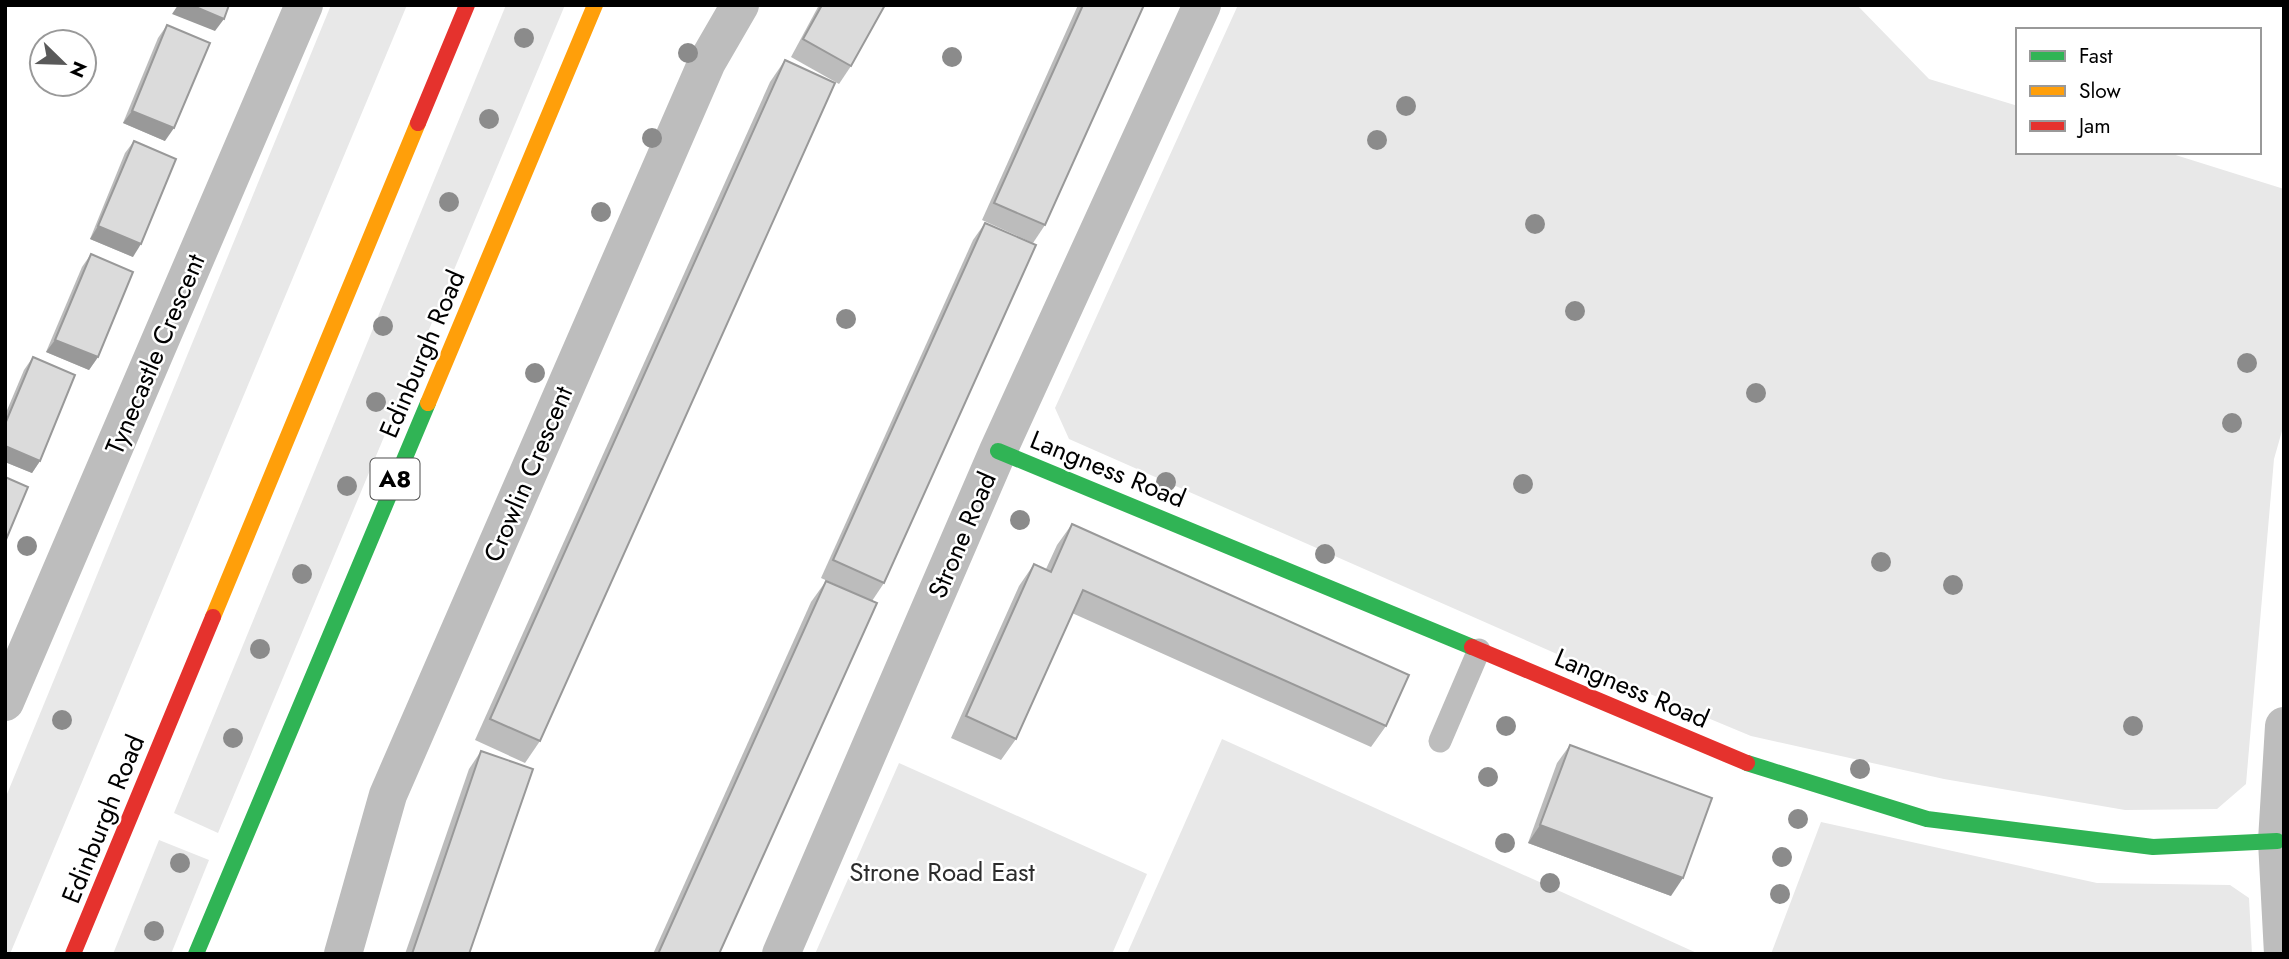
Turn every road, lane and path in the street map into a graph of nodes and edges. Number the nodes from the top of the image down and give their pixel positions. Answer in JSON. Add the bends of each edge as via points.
{"nodes":[{"id":1,"x":304,"y":5,"type":"edge"},
{"id":2,"x":467,"y":5,"type":"edge"},
{"id":3,"x":595,"y":5,"type":"edge"},
{"id":4,"x":740,"y":5,"type":"edge"},
{"id":5,"x":1202,"y":5,"type":"edge"},
{"id":6,"x":999,"y":451,"type":"junction"},
{"id":7,"x":1479,"y":650,"type":"junction"},
{"id":8,"x":5,"y":702,"type":"edge"},
{"id":9,"x":2284,"y":726,"type":"edge"},
{"id":10,"x":1440,"y":741,"type":"dead end"},
{"id":11,"x":2277,"y":841,"type":"junction"},
{"id":12,"x":74,"y":954,"type":"edge"},
{"id":13,"x":196,"y":954,"type":"edge"},
{"id":14,"x":343,"y":954,"type":"edge"},
{"id":15,"x":780,"y":954,"type":"edge"},
{"id":16,"x":2283,"y":954,"type":"edge"}],
"edges":[{"from":1,"to":8,"type":"street","name":"Tynecastle Crescent"},
{"from":2,"to":12,"type":"main road","name":"Edinburgh Road"},
{"from":3,"to":13,"type":"main road","name":"Edinburgh Road","number":"A8"},
{"from":4,"to":14,"type":"street","name":"Crowlin Crescent","via":[[707,62],[388,795]]},
{"from":5,"to":6,"type":"street","name":"Strone Road"},
{"from":6,"to":7,"type":"main road","name":"Langness Road"},
{"from":6,"to":15,"type":"street","name":"Strone Road"},
{"from":7,"to":10,"type":"lane"},
{"from":7,"to":11,"type":"main road","name":"Langness Road","via":[[1769,772],[1927,819],[2153,847]]},
{"from":9,"to":11,"type":"street"},
{"from":11,"to":16,"type":"street"}]}
